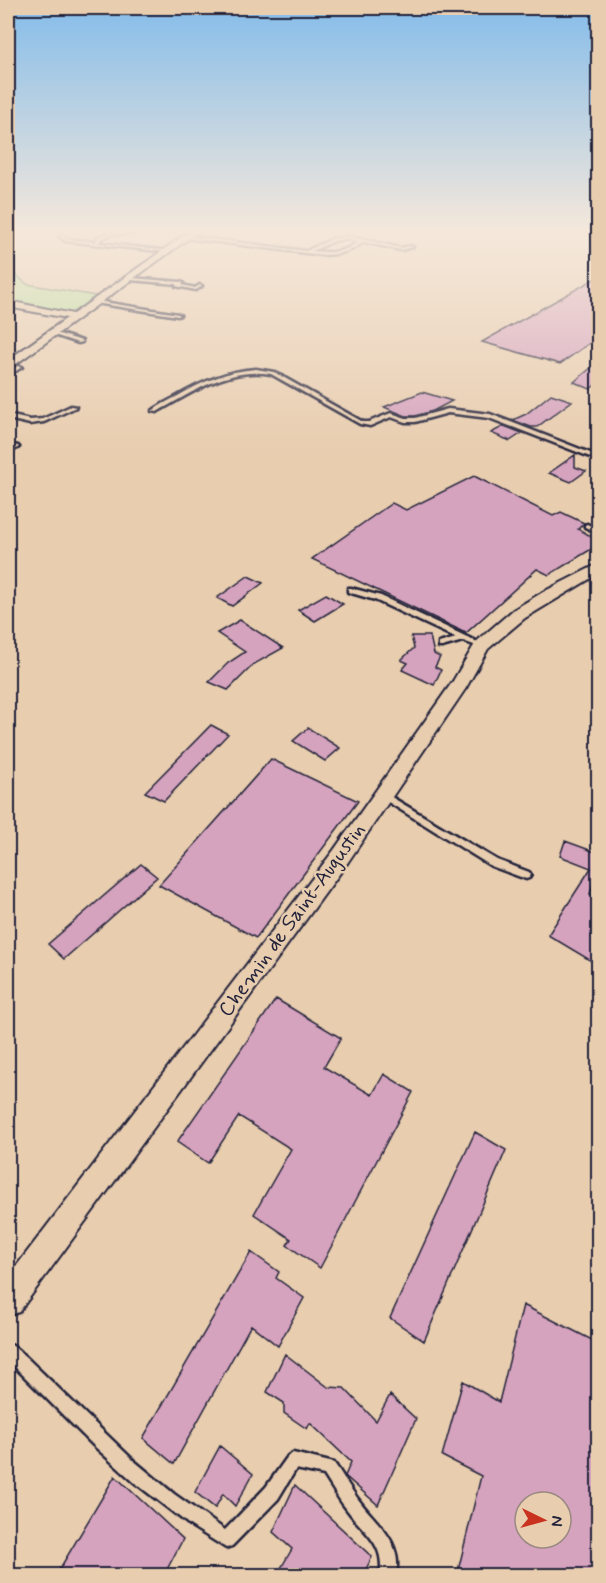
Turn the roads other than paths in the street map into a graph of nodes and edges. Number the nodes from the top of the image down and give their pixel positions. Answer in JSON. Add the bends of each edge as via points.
{"nodes":[{"id":1,"x":13,"y":305,"type":"edge"},
{"id":2,"x":93,"y":305,"type":"edge"},
{"id":3,"x":115,"y":305,"type":"edge"},
{"id":4,"x":178,"y":315,"type":"dead end"},
{"id":5,"x":75,"y":317,"type":"junction"},
{"id":6,"x":53,"y":333,"type":"junction"},
{"id":7,"x":80,"y":342,"type":"dead end"},
{"id":8,"x":8,"y":365,"type":"edge"},
{"id":9,"x":19,"y":367,"type":"dead end"},
{"id":10,"x":8,"y":375,"type":"edge"},
{"id":11,"x":73,"y":407,"type":"dead end"},
{"id":12,"x":155,"y":411,"type":"dead end"},
{"id":13,"x":8,"y":417,"type":"edge"},
{"id":14,"x":8,"y":446,"type":"edge"},
{"id":15,"x":16,"y":447,"type":"dead end"},
{"id":16,"x":598,"y":458,"type":"edge"},
{"id":17,"x":588,"y":526,"type":"dead end"},
{"id":18,"x":598,"y":531,"type":"edge"},
{"id":19,"x":598,"y":568,"type":"edge"},
{"id":20,"x":351,"y":591,"type":"dead end"},
{"id":21,"x":473,"y":642,"type":"junction"},
{"id":22,"x":442,"y":645,"type":"dead end"},
{"id":23,"x":383,"y":795,"type":"junction"},
{"id":24,"x":526,"y":875,"type":"dead end"},
{"id":25,"x":8,"y":1301,"type":"edge"},
{"id":26,"x":8,"y":1351,"type":"edge"},
{"id":27,"x":388,"y":1575,"type":"edge"}],
"edges":[{"from":1,"to":5,"type":"street"},
{"from":2,"to":5,"type":"street"},
{"from":3,"to":4,"type":"lane"},
{"from":5,"to":6,"type":"street"},
{"from":6,"to":7,"type":"lane"},
{"from":6,"to":8,"type":"street"},
{"from":9,"to":10,"type":"lane"},
{"from":11,"to":13,"type":"lane","via":[[44,420],[30,422]]},
{"from":12,"to":16,"type":"lane","via":[[220,378],[242,370],[258,370],[279,375],[362,423],[370,424],[392,415],[415,420],[448,411],[490,416]]},
{"from":14,"to":15,"type":"lane"},
{"from":17,"to":18,"type":"lane"},
{"from":19,"to":21,"type":"street","name":"Chemin de Saint-Augustin"},
{"from":20,"to":21,"type":"lane","via":[[378,598]]},
{"from":21,"to":22,"type":"lane"},
{"from":21,"to":23,"type":"street","name":"Chemin de Saint-Augustin","via":[[460,684]]},
{"from":23,"to":24,"type":"lane","via":[[494,863]]},
{"from":23,"to":25,"type":"street","name":"Chemin de Saint-Augustin"},
{"from":26,"to":27,"type":"lane","via":[[114,1454],[226,1540],[272,1493],[293,1461],[329,1468],[355,1508],[381,1534],[392,1566]]}]}
